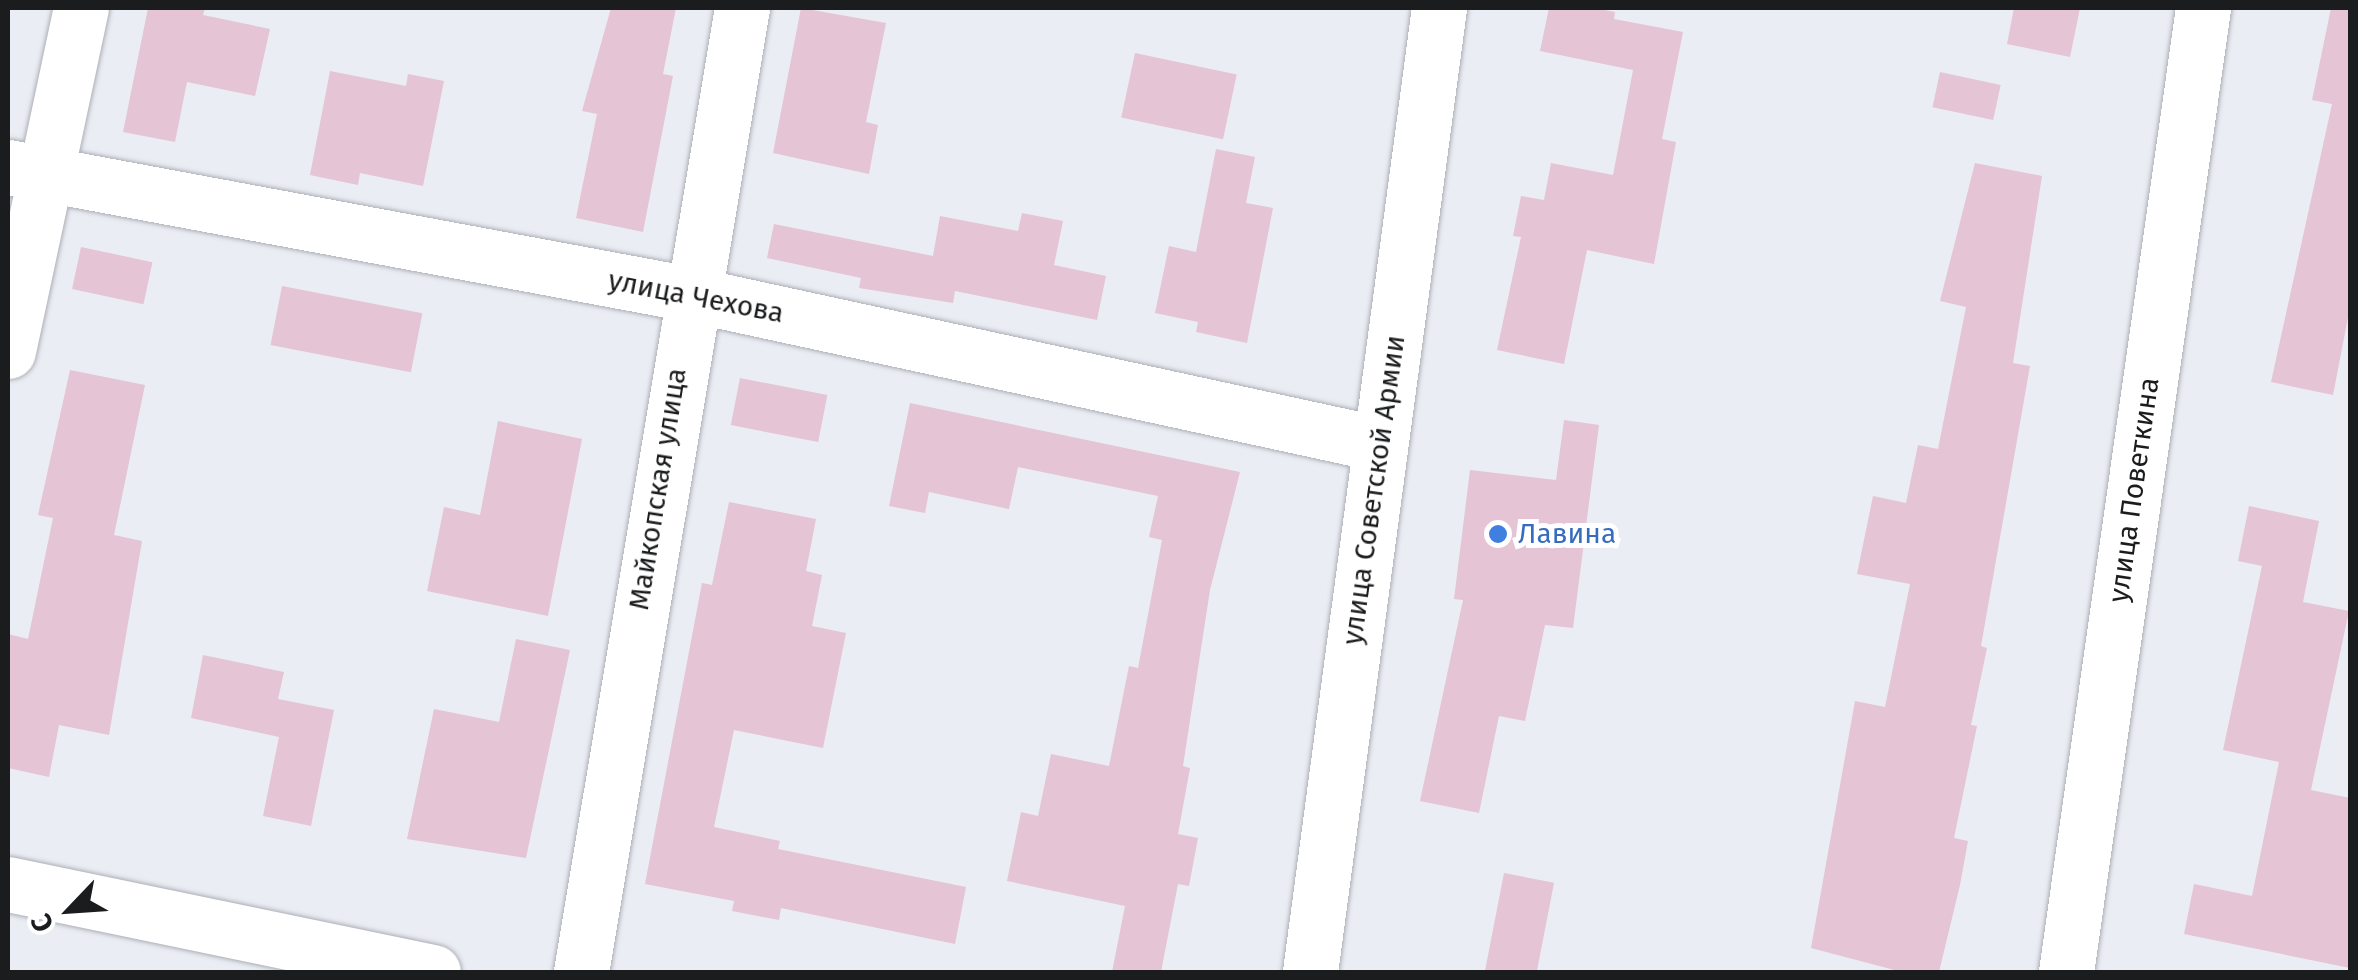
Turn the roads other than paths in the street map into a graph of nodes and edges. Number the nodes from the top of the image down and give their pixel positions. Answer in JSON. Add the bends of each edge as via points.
{"nodes":[{"id":1,"x":81,"y":8,"type":"edge"},
{"id":2,"x":742,"y":8,"type":"edge"},
{"id":3,"x":1440,"y":8,"type":"edge"},
{"id":4,"x":2203,"y":8,"type":"edge"},
{"id":5,"x":26,"y":170,"type":"edge"},
{"id":6,"x":690,"y":294,"type":"junction"},
{"id":7,"x":8,"y":351,"type":"edge"},
{"id":8,"x":1380,"y":444,"type":"junction"},
{"id":9,"x":8,"y":884,"type":"edge"},
{"id":10,"x":433,"y":972,"type":"edge"},
{"id":11,"x":581,"y":972,"type":"edge"},
{"id":12,"x":1310,"y":972,"type":"edge"},
{"id":13,"x":2066,"y":972,"type":"edge"}],
"edges":[{"from":1,"to":5,"type":"street"},
{"from":2,"to":6,"type":"street","name":"Майкопская улица"},
{"from":3,"to":8,"type":"street","name":"улица Советской Армии"},
{"from":4,"to":13,"type":"street","name":"улица Поветкина"},
{"from":5,"to":6,"type":"street","name":"улица Чехова"},
{"from":5,"to":7,"type":"street"},
{"from":6,"to":8,"type":"street","name":"улица Чехова"},
{"from":6,"to":11,"type":"street","name":"Майкопская улица"},
{"from":8,"to":12,"type":"street","name":"улица Советской Армии"},
{"from":9,"to":10,"type":"street"}]}
